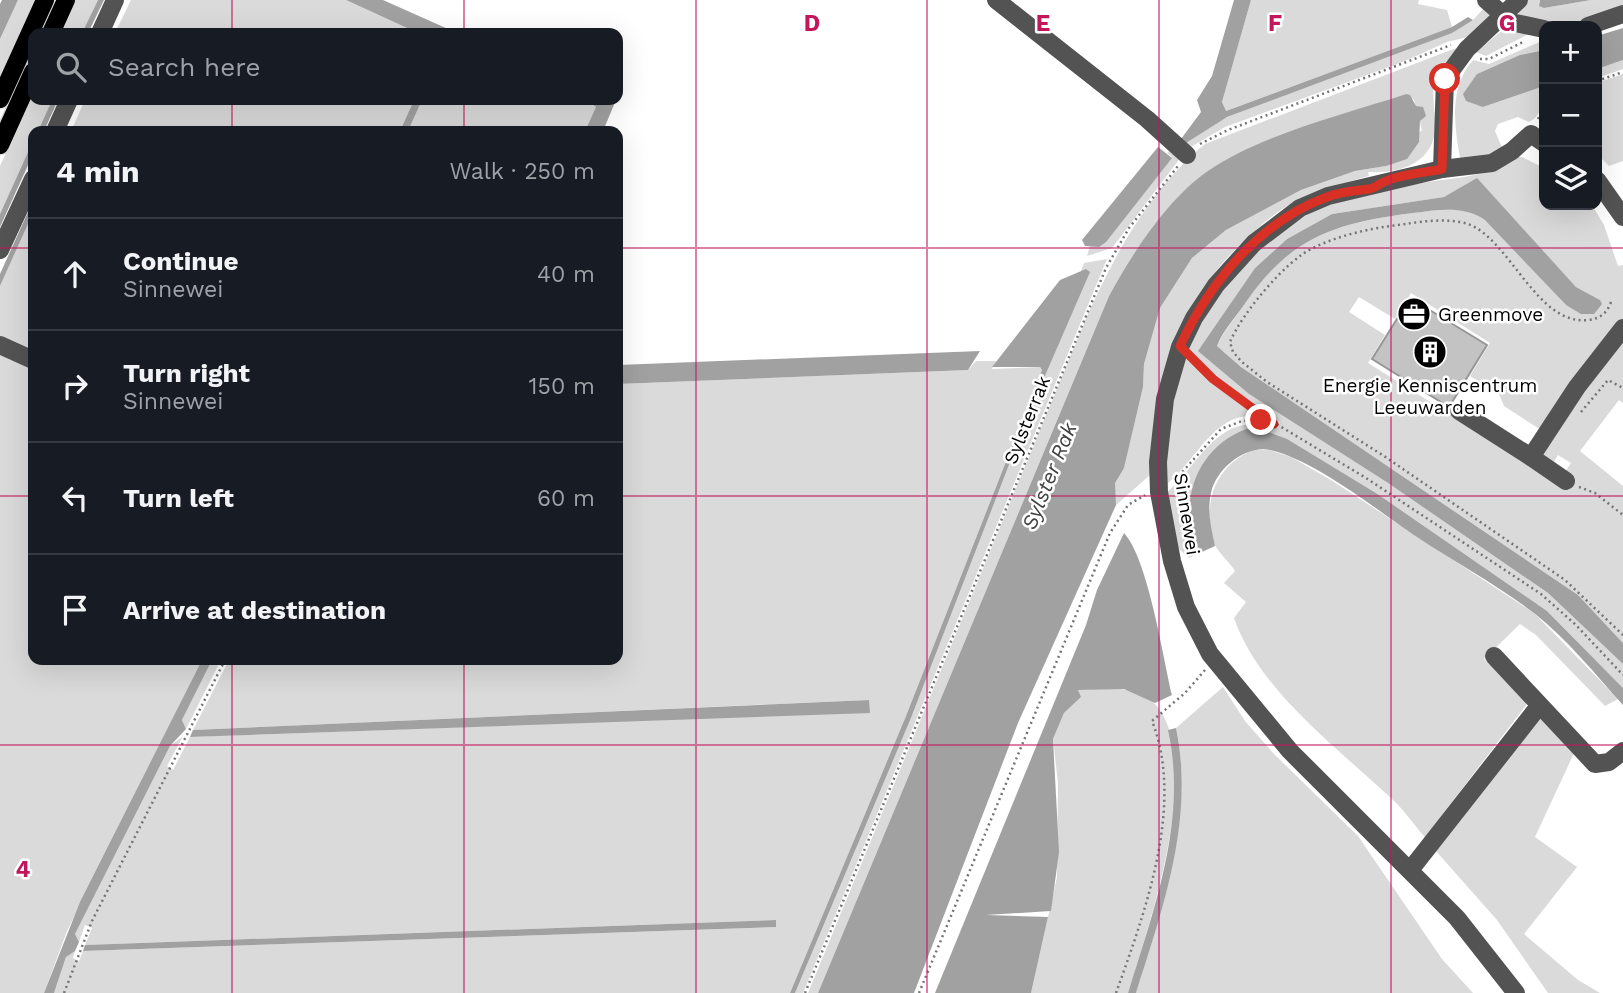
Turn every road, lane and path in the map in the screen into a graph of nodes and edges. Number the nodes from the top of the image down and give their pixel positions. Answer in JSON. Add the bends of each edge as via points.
{"nodes":[{"id":1,"x":45,"y":0,"type":"edge"},
{"id":2,"x":66,"y":0,"type":"edge"},
{"id":3,"x":115,"y":0,"type":"edge"},
{"id":4,"x":996,"y":0,"type":"edge"},
{"id":5,"x":1486,"y":0,"type":"edge"},
{"id":6,"x":1519,"y":0,"type":"edge"},
{"id":7,"x":1623,"y":14,"type":"edge"},
{"id":8,"x":1503,"y":16,"type":"junction"},
{"id":9,"x":1602,"y":21,"type":"edge"},
{"id":10,"x":32,"y":28,"type":"edge"},
{"id":11,"x":53,"y":28,"type":"edge"},
{"id":12,"x":102,"y":28,"type":"edge"},
{"id":13,"x":1537,"y":34,"type":"edge"},
{"id":14,"x":28,"y":37,"type":"edge"},
{"id":15,"x":1467,"y":49,"type":"junction"},
{"id":16,"x":1623,"y":72,"type":"edge"},
{"id":17,"x":1602,"y":79,"type":"edge"},
{"id":18,"x":28,"y":83,"type":"edge"},
{"id":19,"x":0,"y":99,"type":"edge"},
{"id":20,"x":67,"y":105,"type":"edge"},
{"id":21,"x":57,"y":126,"type":"edge"},
{"id":22,"x":1537,"y":138,"type":"edge"},
{"id":23,"x":0,"y":145,"type":"edge"},
{"id":24,"x":1187,"y":155,"type":"junction"},
{"id":25,"x":1442,"y":169,"type":"junction"},
{"id":26,"x":1602,"y":187,"type":"edge"},
{"id":27,"x":28,"y":190,"type":"edge"},
{"id":28,"x":1623,"y":217,"type":"edge"},
{"id":29,"x":0,"y":250,"type":"edge"},
{"id":30,"x":1611,"y":302,"type":"dead end"},
{"id":31,"x":1623,"y":328,"type":"edge"},
{"id":32,"x":0,"y":345,"type":"edge"},
{"id":33,"x":1180,"y":346,"type":"junction"},
{"id":34,"x":28,"y":358,"type":"edge"},
{"id":35,"x":1623,"y":388,"type":"edge"},
{"id":36,"x":1459,"y":411,"type":"dead end"},
{"id":37,"x":1574,"y":421,"type":"dead end"},
{"id":38,"x":1274,"y":424,"type":"junction"},
{"id":39,"x":1531,"y":457,"type":"junction"},
{"id":40,"x":1566,"y":481,"type":"joint"},
{"id":41,"x":1159,"y":492,"type":"junction"},
{"id":42,"x":1623,"y":514,"type":"edge"},
{"id":43,"x":1623,"y":635,"type":"edge"},
{"id":44,"x":1494,"y":656,"type":"dead end"},
{"id":45,"x":1214,"y":659,"type":"junction"},
{"id":46,"x":222,"y":665,"type":"edge"},
{"id":47,"x":1623,"y":675,"type":"edge"},
{"id":48,"x":1539,"y":706,"type":"junction"},
{"id":49,"x":1623,"y":751,"type":"edge"},
{"id":50,"x":1411,"y":869,"type":"junction"},
{"id":51,"x":64,"y":993,"type":"edge"},
{"id":52,"x":805,"y":993,"type":"edge"},
{"id":53,"x":919,"y":993,"type":"edge"},
{"id":54,"x":1116,"y":993,"type":"edge"},
{"id":55,"x":1516,"y":993,"type":"edge"}],
"edges":[{"from":1,"to":10,"type":"main road"},
{"from":2,"to":11,"type":"main road"},
{"from":3,"to":12,"type":"street"},
{"from":4,"to":24,"type":"street"},
{"from":5,"to":8,"type":"street"},
{"from":6,"to":8,"type":"street"},
{"from":7,"to":9,"type":"street"},
{"from":8,"to":13,"type":"street"},
{"from":8,"to":15,"type":"street"},
{"from":13,"to":15,"type":"path","name":"Sylsterrak","via":[[1486,60]]},
{"from":14,"to":19,"type":"main road"},
{"from":15,"to":24,"type":"path","name":"Sylsterrak","via":[[1458,44],[1445,47],[1215,135]]},
{"from":15,"to":25,"type":"street","via":[[1445,79]]},
{"from":16,"to":17,"type":"path"},
{"from":18,"to":23,"type":"main road"},
{"from":20,"to":21,"type":"street"},
{"from":22,"to":25,"type":"street","name":"Sinnewei","via":[[1492,163]]},
{"from":24,"to":52,"type":"path","name":"Sylsterrak","via":[[1129,228],[1106,268]]},
{"from":25,"to":33,"type":"street","name":"Sinnewei","via":[[1328,196],[1276,224],[1235,260]]},
{"from":26,"to":28,"type":"street"},
{"from":27,"to":29,"type":"street"},
{"from":30,"to":43,"type":"path","via":[[1597,319],[1567,319],[1482,232],[1456,221],[1422,221],[1359,230],[1310,249],[1266,288],[1230,342],[1238,357],[1267,382],[1565,580]]},
{"from":31,"to":39,"type":"street"},
{"from":32,"to":34,"type":"street"},
{"from":33,"to":38,"type":"path","via":[[1213,379]]},
{"from":33,"to":41,"type":"street","name":"Sinnewei","via":[[1160,428]]},
{"from":35,"to":37,"type":"path","via":[[1608,380]]},
{"from":36,"to":39,"type":"street"},
{"from":38,"to":41,"type":"path","via":[[1242,421],[1221,429],[1181,476]]},
{"from":38,"to":47,"type":"path","via":[[1366,478],[1541,594]]},
{"from":39,"to":40,"type":"street"},
{"from":40,"to":42,"type":"path","via":[[1595,493]]},
{"from":41,"to":45,"type":"street","name":"Sinnewei","via":[[1186,607]]},
{"from":41,"to":53,"type":"path","via":[[1128,505],[1110,533]]},
{"from":44,"to":48,"type":"street"},
{"from":45,"to":50,"type":"street","name":"Sinnewei","via":[[1290,751]]},
{"from":45,"to":54,"type":"path","via":[[1185,693],[1152,721],[1164,761],[1156,867]]},
{"from":46,"to":51,"type":"path","via":[[92,921]]},
{"from":48,"to":49,"type":"street","via":[[1595,764],[1609,762]]},
{"from":48,"to":50,"type":"street"},
{"from":50,"to":55,"type":"street","name":"Sinnewei"}]}
